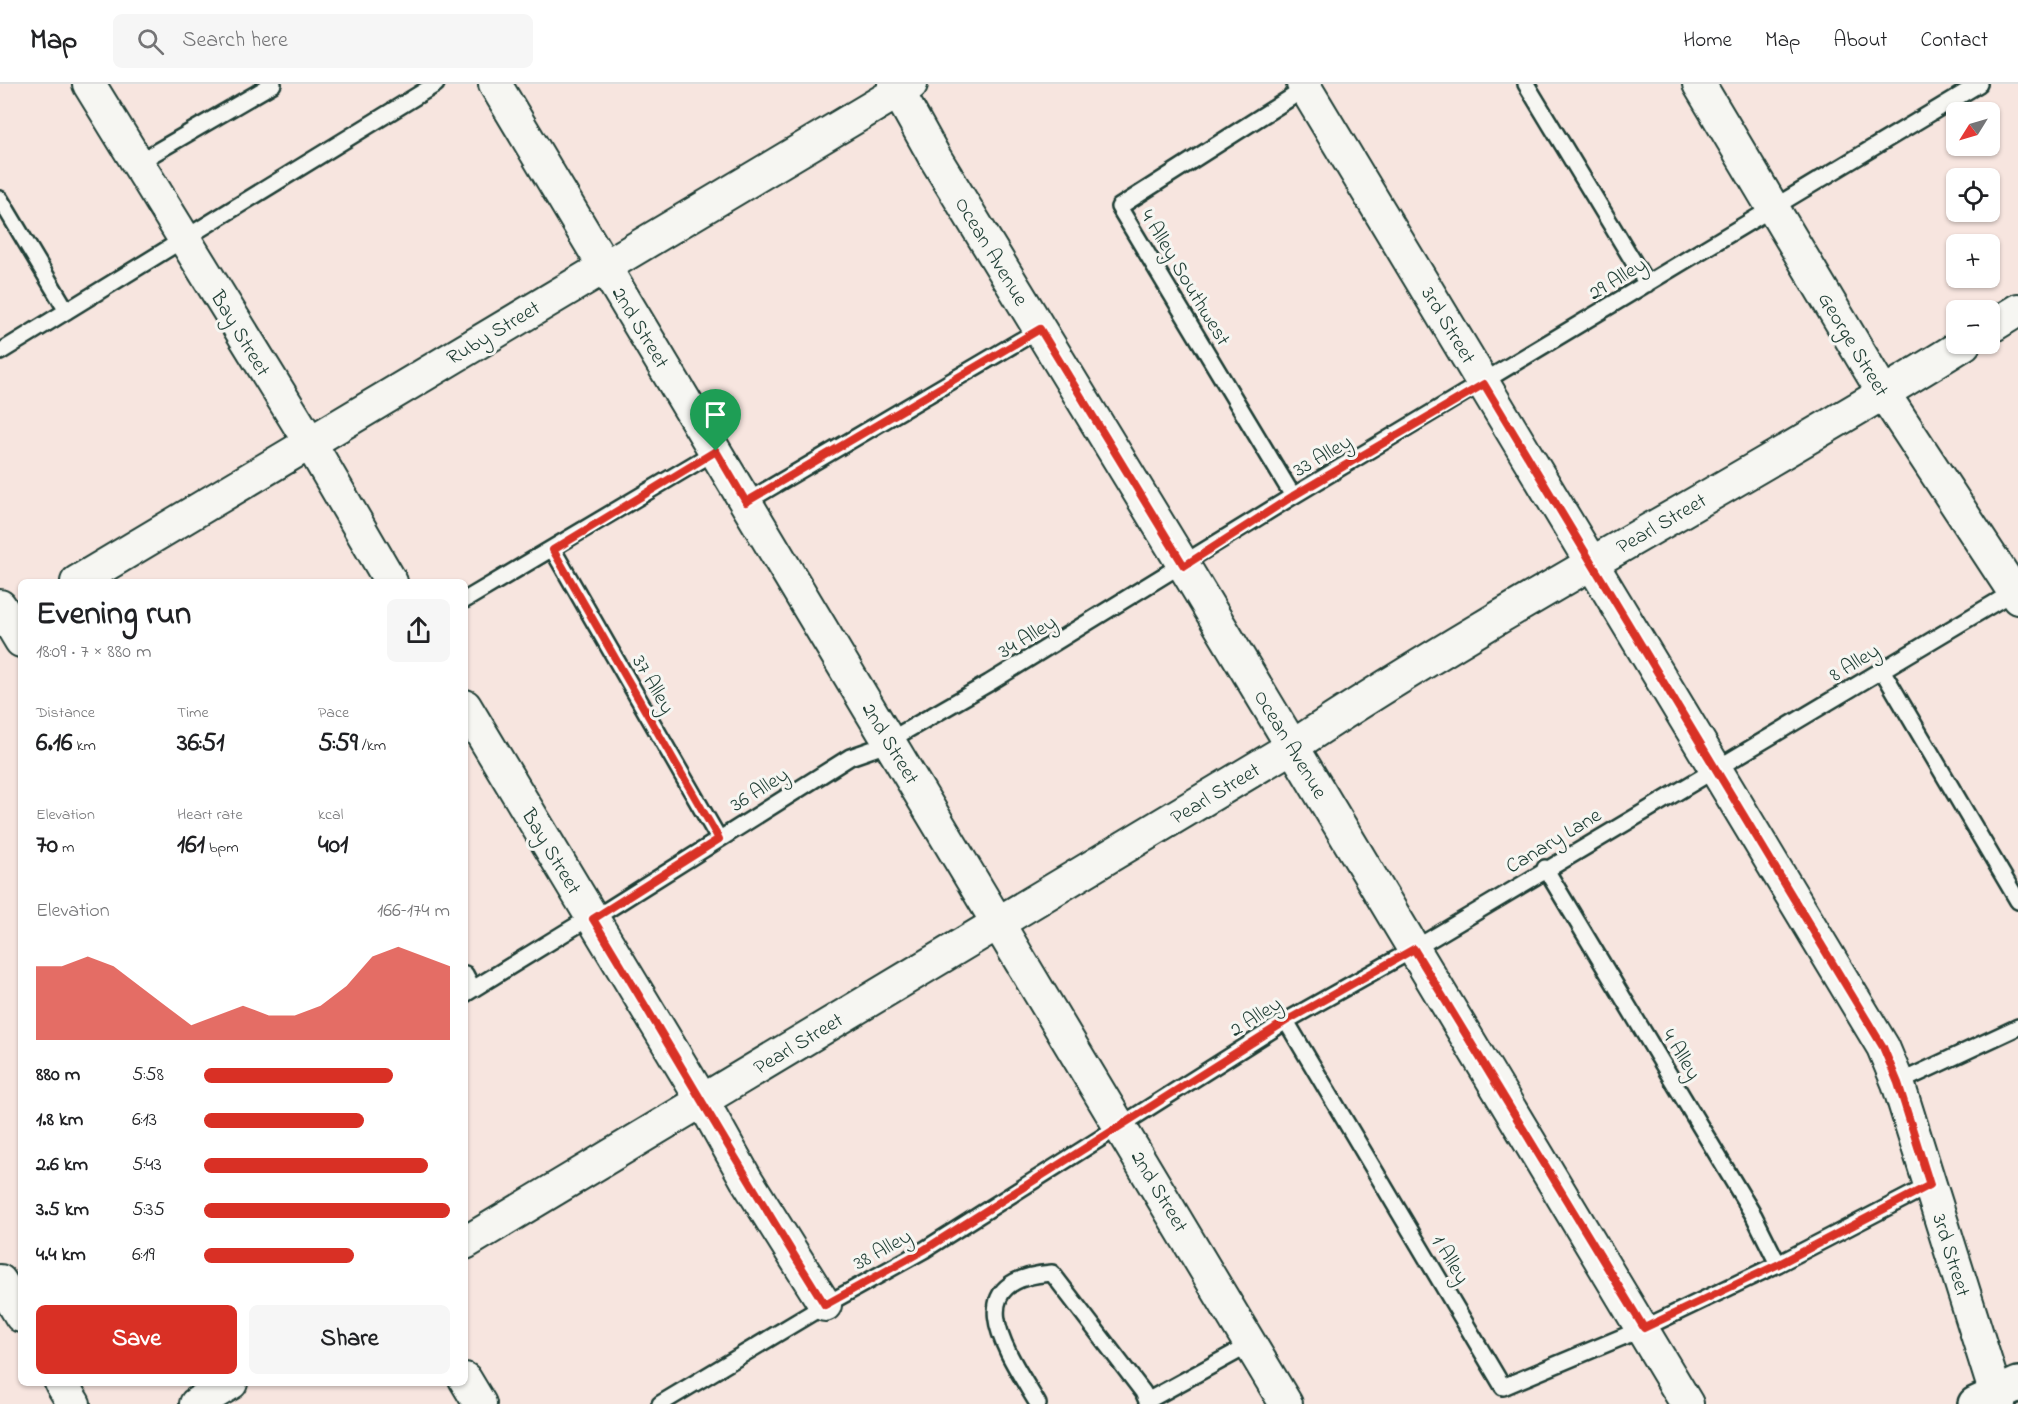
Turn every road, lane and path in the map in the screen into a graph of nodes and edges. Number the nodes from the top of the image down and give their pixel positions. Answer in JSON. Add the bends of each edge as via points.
{"nodes":[{"id":1,"x":90,"y":84,"type":"edge"},
{"id":2,"x":273,"y":84,"type":"edge"},
{"id":3,"x":436,"y":84,"type":"edge"},
{"id":4,"x":495,"y":84,"type":"edge"},
{"id":5,"x":1526,"y":84,"type":"edge"},
{"id":6,"x":1700,"y":84,"type":"edge"},
{"id":7,"x":1979,"y":84,"type":"edge"},
{"id":8,"x":901,"y":86,"type":"edge"},
{"id":9,"x":1304,"y":86,"type":"edge"},
{"id":10,"x":137,"y":163,"type":"junction"},
{"id":11,"x":0,"y":199,"type":"edge"},
{"id":12,"x":1772,"y":209,"type":"junction"},
{"id":13,"x":184,"y":239,"type":"junction"},
{"id":14,"x":605,"y":265,"type":"junction"},
{"id":15,"x":1647,"y":284,"type":"junction"},
{"id":16,"x":2018,"y":310,"type":"edge"},
{"id":17,"x":68,"y":311,"type":"junction"},
{"id":18,"x":2000,"y":321,"type":"edge"},
{"id":19,"x":1040,"y":329,"type":"junction"},
{"id":20,"x":0,"y":352,"type":"edge"},
{"id":21,"x":1948,"y":354,"type":"edge"},
{"id":22,"x":1484,"y":384,"type":"junction"},
{"id":23,"x":1884,"y":394,"type":"junction"},
{"id":24,"x":309,"y":441,"type":"junction"},
{"id":25,"x":716,"y":451,"type":"junction"},
{"id":26,"x":1293,"y":496,"type":"junction"},
{"id":27,"x":746,"y":502,"type":"junction"},
{"id":28,"x":553,"y":550,"type":"junction"},
{"id":29,"x":1592,"y":563,"type":"junction"},
{"id":30,"x":1184,"y":566,"type":"junction"},
{"id":31,"x":82,"y":579,"type":"edge"},
{"id":32,"x":390,"y":579,"type":"edge"},
{"id":33,"x":2017,"y":593,"type":"edge"},
{"id":34,"x":468,"y":598,"type":"edge"},
{"id":35,"x":1882,"y":670,"type":"junction"},
{"id":36,"x":468,"y":711,"type":"edge"},
{"id":37,"x":890,"y":741,"type":"junction"},
{"id":38,"x":1293,"y":746,"type":"junction"},
{"id":39,"x":1715,"y":769,"type":"junction"},
{"id":40,"x":719,"y":839,"type":"junction"},
{"id":41,"x":1545,"y":868,"type":"junction"},
{"id":42,"x":2018,"y":901,"type":"edge"},
{"id":43,"x":593,"y":919,"type":"junction"},
{"id":44,"x":999,"y":921,"type":"junction"},
{"id":45,"x":1414,"y":949,"type":"junction"},
{"id":46,"x":469,"y":992,"type":"edge"},
{"id":47,"x":1286,"y":1021,"type":"junction"},
{"id":48,"x":2018,"y":1027,"type":"edge"},
{"id":49,"x":1898,"y":1083,"type":"junction"},
{"id":50,"x":702,"y":1100,"type":"junction"},
{"id":51,"x":1120,"y":1125,"type":"junction"},
{"id":52,"x":1930,"y":1185,"type":"junction"},
{"id":53,"x":468,"y":1241,"type":"edge"},
{"id":54,"x":1779,"y":1264,"type":"junction"},
{"id":55,"x":0,"y":1281,"type":"edge"},
{"id":56,"x":825,"y":1305,"type":"junction"},
{"id":57,"x":18,"y":1311,"type":"edge"},
{"id":58,"x":1644,"y":1328,"type":"junction"},
{"id":59,"x":1251,"y":1344,"type":"junction"},
{"id":60,"x":468,"y":1383,"type":"edge"},
{"id":61,"x":63,"y":1386,"type":"edge"},
{"id":62,"x":226,"y":1386,"type":"edge"},
{"id":63,"x":1997,"y":1397,"type":"edge"},
{"id":64,"x":1144,"y":1402,"type":"edge"},
{"id":65,"x":74,"y":1404,"type":"edge"},
{"id":66,"x":196,"y":1404,"type":"edge"},
{"id":67,"x":480,"y":1404,"type":"edge"},
{"id":68,"x":660,"y":1404,"type":"edge"},
{"id":69,"x":1038,"y":1404,"type":"edge"},
{"id":70,"x":1286,"y":1404,"type":"edge"},
{"id":71,"x":1687,"y":1404,"type":"edge"}],
"edges":[{"from":1,"to":10,"type":"street","name":"Bay Street"},
{"from":2,"to":10,"type":"lane"},
{"from":3,"to":13,"type":"lane"},
{"from":4,"to":14,"type":"street","name":"2nd Street"},
{"from":5,"to":15,"type":"lane"},
{"from":6,"to":12,"type":"street","name":"George Street"},
{"from":7,"to":12,"type":"lane","name":"29 Alley"},
{"from":8,"to":14,"type":"street","name":"Ruby Street"},
{"from":8,"to":19,"type":"street","name":"Ocean Avenue","via":[[934,156]]},
{"from":9,"to":22,"type":"street","name":"3rd Street"},
{"from":9,"to":26,"type":"lane","name":"4 Alley Southwest","via":[[1119,207]]},
{"from":10,"to":13,"type":"street","name":"Bay Street"},
{"from":11,"to":17,"type":"lane"},
{"from":12,"to":15,"type":"lane","name":"29 Alley"},
{"from":12,"to":23,"type":"street","name":"George Street"},
{"from":13,"to":17,"type":"lane"},
{"from":13,"to":24,"type":"street","name":"Bay Street"},
{"from":14,"to":24,"type":"street","name":"Ruby Street"},
{"from":14,"to":25,"type":"street","name":"2nd Street"},
{"from":15,"to":22,"type":"lane","name":"29 Alley"},
{"from":16,"to":18,"type":"street"},
{"from":17,"to":20,"type":"lane"},
{"from":19,"to":27,"type":"lane"},
{"from":19,"to":30,"type":"street","name":"Ocean Avenue"},
{"from":21,"to":23,"type":"street","name":"Pearl Street"},
{"from":22,"to":26,"type":"lane","name":"33 Alley"},
{"from":22,"to":29,"type":"street","name":"3rd Street"},
{"from":23,"to":29,"type":"street","name":"Pearl Street"},
{"from":23,"to":33,"type":"street","name":"George Street"},
{"from":24,"to":31,"type":"street","name":"Ruby Street"},
{"from":24,"to":32,"type":"street","name":"Bay Street"},
{"from":25,"to":27,"type":"street","name":"2nd Street"},
{"from":25,"to":28,"type":"lane"},
{"from":26,"to":30,"type":"lane","name":"33 Alley"},
{"from":27,"to":37,"type":"street","name":"2nd Street"},
{"from":28,"to":34,"type":"lane"},
{"from":28,"to":40,"type":"lane","name":"37 Alley"},
{"from":29,"to":38,"type":"street","name":"Pearl Street"},
{"from":29,"to":39,"type":"street","name":"3rd Street"},
{"from":30,"to":37,"type":"lane","name":"34 Alley"},
{"from":30,"to":38,"type":"street","name":"Ocean Avenue"},
{"from":33,"to":35,"type":"lane","name":"8 Alley"},
{"from":35,"to":39,"type":"lane","name":"8 Alley"},
{"from":35,"to":42,"type":"lane"},
{"from":36,"to":43,"type":"street","name":"Bay Street"},
{"from":37,"to":40,"type":"lane","name":"36 Alley","via":[[850,756]]},
{"from":37,"to":44,"type":"street","name":"2nd Street"},
{"from":38,"to":44,"type":"street","name":"Pearl Street"},
{"from":38,"to":45,"type":"street","name":"Ocean Avenue"},
{"from":39,"to":41,"type":"lane","name":"Canary Lane"},
{"from":39,"to":49,"type":"street","name":"3rd Street","via":[[1883,1047]]},
{"from":40,"to":43,"type":"lane","name":"36 Alley"},
{"from":41,"to":45,"type":"lane","name":"Canary Lane"},
{"from":41,"to":54,"type":"lane","name":"4 Alley"},
{"from":43,"to":46,"type":"lane","name":"36 Alley"},
{"from":43,"to":50,"type":"street","name":"Bay Street"},
{"from":44,"to":50,"type":"street","name":"Pearl Street"},
{"from":44,"to":51,"type":"street","name":"2nd Street"},
{"from":45,"to":47,"type":"lane","name":"2 Alley"},
{"from":45,"to":58,"type":"street","name":"Ocean Avenue"},
{"from":47,"to":51,"type":"lane","name":"2 Alley"},
{"from":47,"to":58,"type":"lane","name":"1 Alley","via":[[1503,1387]]},
{"from":48,"to":49,"type":"lane"},
{"from":49,"to":52,"type":"street","name":"3rd Street"},
{"from":50,"to":53,"type":"street","name":"Pearl Street"},
{"from":50,"to":56,"type":"street","name":"Bay Street"},
{"from":51,"to":56,"type":"lane","name":"38 Alley","via":[[924,1250]]},
{"from":51,"to":59,"type":"street","name":"2nd Street"},
{"from":52,"to":54,"type":"lane"},
{"from":52,"to":63,"type":"street","name":"3rd Street"},
{"from":54,"to":58,"type":"lane"},
{"from":55,"to":57,"type":"street"},
{"from":56,"to":68,"type":"lane","name":"38 Alley"},
{"from":58,"to":71,"type":"street","name":"Ocean Avenue"},
{"from":59,"to":64,"type":"lane"},
{"from":59,"to":70,"type":"street","name":"2nd Street"},
{"from":60,"to":67,"type":"street"},
{"from":61,"to":65,"type":"street"},
{"from":62,"to":66,"type":"street"},
{"from":64,"to":69,"type":"lane","via":[[1143,1392],[1052,1273],[1026,1275],[1006,1288],[996,1301],[996,1318],[1009,1354]]}]}
